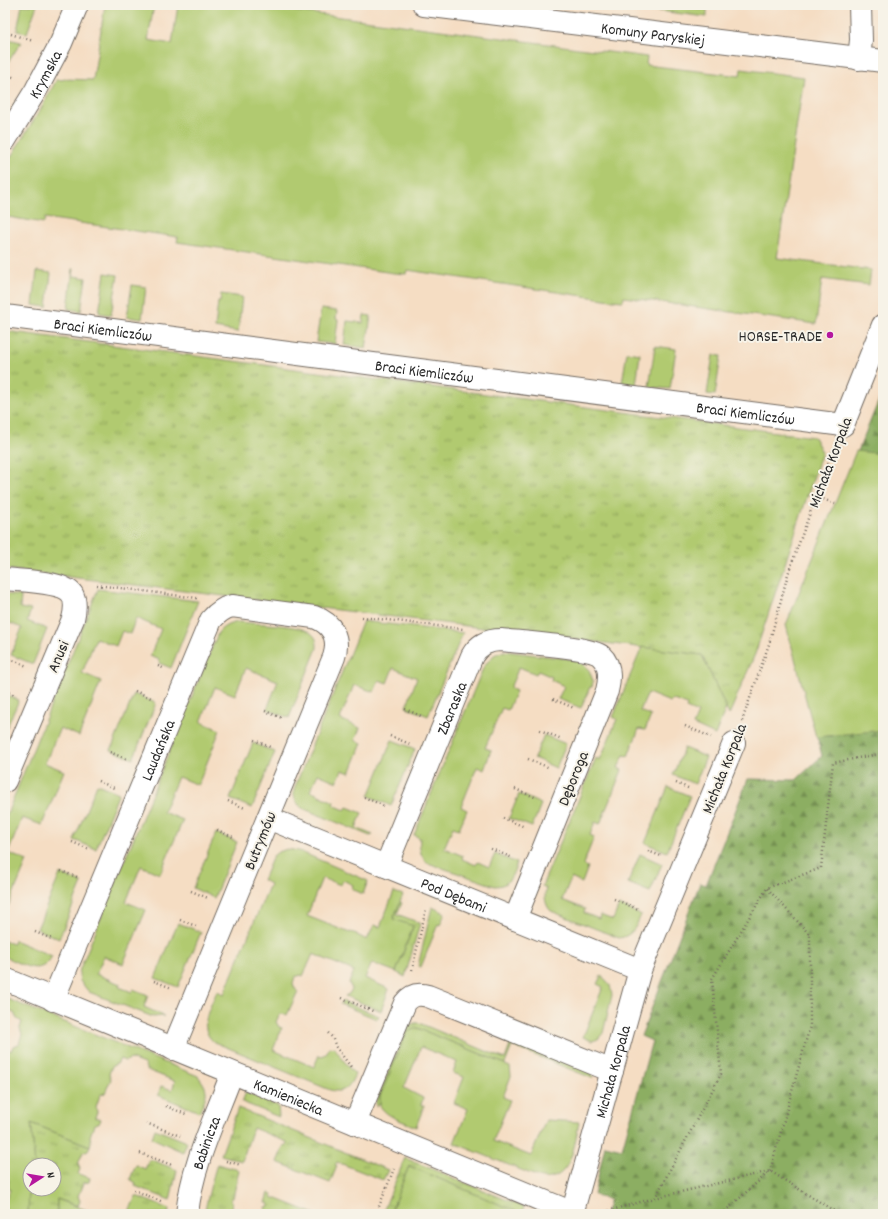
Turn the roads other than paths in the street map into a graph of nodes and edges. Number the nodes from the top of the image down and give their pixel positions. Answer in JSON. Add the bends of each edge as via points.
{"nodes":[{"id":1,"x":77,"y":5,"type":"edge"},
{"id":2,"x":424,"y":5,"type":"edge"},
{"id":3,"x":860,"y":5,"type":"edge"},
{"id":4,"x":520,"y":11,"type":"edge"},
{"id":5,"x":859,"y":58,"type":"junction"},
{"id":6,"x":883,"y":61,"type":"edge"},
{"id":7,"x":5,"y":140,"type":"edge"},
{"id":8,"x":5,"y":316,"type":"edge"},
{"id":9,"x":883,"y":325,"type":"edge"},
{"id":10,"x":843,"y":425,"type":"joint"},
{"id":11,"x":5,"y":579,"type":"edge"},
{"id":12,"x":332,"y":630,"type":"joint"},
{"id":13,"x":581,"y":649,"type":"joint"},
{"id":14,"x":734,"y":744,"type":"road end"},
{"id":15,"x":5,"y":781,"type":"edge"},
{"id":16,"x":268,"y":818,"type":"junction"},
{"id":17,"x":386,"y":866,"type":"junction"},
{"id":18,"x":515,"y":919,"type":"junction"},
{"id":19,"x":640,"y":970,"type":"junction"},
{"id":20,"x":5,"y":979,"type":"edge"},
{"id":21,"x":54,"y":1000,"type":"junction"},
{"id":22,"x":173,"y":1049,"type":"junction"},
{"id":23,"x":612,"y":1071,"type":"junction"},
{"id":24,"x":232,"y":1073,"type":"junction"},
{"id":25,"x":355,"y":1123,"type":"junction"},
{"id":26,"x":573,"y":1213,"type":"edge"},
{"id":27,"x":187,"y":1214,"type":"edge"}],
"edges":[{"from":1,"to":7,"type":"street","name":"Krymska","via":[[36,90]]},
{"from":2,"to":4,"type":"street","name":"Komuny Paryskiej"},
{"from":3,"to":5,"type":"street"},
{"from":4,"to":5,"type":"street","name":"Komuny Paryskiej"},
{"from":5,"to":6,"type":"street","name":"Komuny Paryskiej"},
{"from":8,"to":10,"type":"street","name":"Braci Kiemliczów"},
{"from":9,"to":10,"type":"street","name":"Michała Korpala"},
{"from":11,"to":15,"type":"street","name":"Anusi","via":[[51,584],[63,588],[72,595],[74,609],[73,619]]},
{"from":12,"to":16,"type":"street","name":"Butrymów","via":[[336,646],[334,657]]},
{"from":12,"to":21,"type":"street","name":"Laudańska","via":[[323,621],[314,617],[234,606],[213,618]]},
{"from":13,"to":17,"type":"street","name":"Zbaraska","via":[[498,640],[484,643],[475,650]]},
{"from":13,"to":18,"type":"street","name":"Dęboroga","via":[[595,652],[604,660],[608,671],[608,687]]},
{"from":14,"to":19,"type":"street","name":"Michała Korpala"},
{"from":16,"to":17,"type":"street","name":"Pod Dębami"},
{"from":16,"to":22,"type":"street","name":"Butrymów"},
{"from":17,"to":18,"type":"street","name":"Pod Dębami"},
{"from":18,"to":19,"type":"street","name":"Pod Dębami"},
{"from":19,"to":23,"type":"street","name":"Michała Korpala"},
{"from":20,"to":21,"type":"street","name":"Kamieniecka"},
{"from":21,"to":22,"type":"street","name":"Kamieniecka"},
{"from":22,"to":24,"type":"street","name":"Kamieniecka"},
{"from":23,"to":25,"type":"street","via":[[428,996],[416,995],[405,1003]]},
{"from":23,"to":26,"type":"street","name":"Michała Korpala"},
{"from":24,"to":25,"type":"street","name":"Kamieniecka"},
{"from":24,"to":27,"type":"street","name":"Babinicza","via":[[198,1160]]},
{"from":25,"to":26,"type":"street","name":"Kamieniecka"}]}
